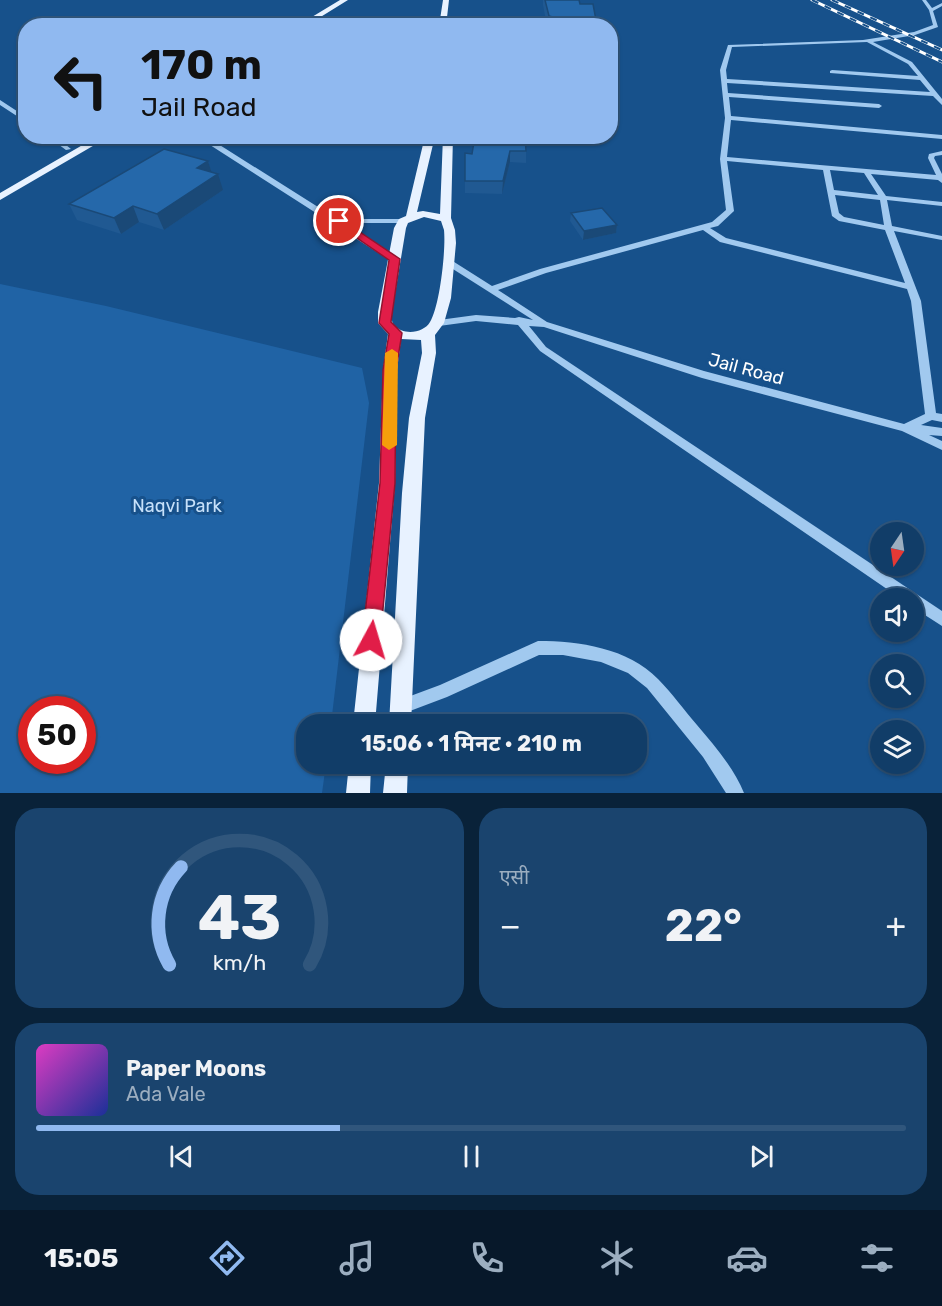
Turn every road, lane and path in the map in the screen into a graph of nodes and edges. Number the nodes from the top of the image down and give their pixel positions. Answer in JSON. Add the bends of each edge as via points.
{"nodes":[{"id":1,"x":329,"y":0,"type":"edge"},
{"id":2,"x":345,"y":0,"type":"edge"},
{"id":3,"x":446,"y":0,"type":"edge"},
{"id":4,"x":924,"y":0,"type":"edge"},
{"id":5,"x":942,"y":4,"type":"edge"},
{"id":6,"x":931,"y":10,"type":"junction"},
{"id":7,"x":304,"y":18,"type":"edge"},
{"id":8,"x":307,"y":18,"type":"edge"},
{"id":9,"x":443,"y":18,"type":"edge"},
{"id":10,"x":865,"y":40,"type":"junction"},
{"id":11,"x":832,"y":72,"type":"dead end"},
{"id":12,"x":921,"y":78,"type":"junction"},
{"id":13,"x":724,"y":81,"type":"junction"},
{"id":14,"x":934,"y":94,"type":"junction"},
{"id":15,"x":726,"y":95,"type":"junction"},
{"id":16,"x":0,"y":102,"type":"edge"},
{"id":17,"x":942,"y":103,"type":"edge"},
{"id":18,"x":879,"y":106,"type":"dead end"},
{"id":19,"x":18,"y":114,"type":"edge"},
{"id":20,"x":728,"y":118,"type":"junction"},
{"id":21,"x":942,"y":137,"type":"edge"},
{"id":22,"x":61,"y":144,"type":"edge"},
{"id":23,"x":76,"y":144,"type":"edge"},
{"id":24,"x":92,"y":144,"type":"edge"},
{"id":25,"x":216,"y":144,"type":"edge"},
{"id":26,"x":428,"y":144,"type":"edge"},
{"id":27,"x":448,"y":144,"type":"edge"},
{"id":28,"x":68,"y":149,"type":"junction"},
{"id":29,"x":942,"y":153,"type":"edge"},
{"id":30,"x":723,"y":159,"type":"junction"},
{"id":31,"x":826,"y":170,"type":"junction"},
{"id":32,"x":867,"y":173,"type":"junction"},
{"id":33,"x":941,"y":179,"type":"edge"},
{"id":34,"x":0,"y":187,"type":"edge"},
{"id":35,"x":830,"y":192,"type":"junction"},
{"id":36,"x":0,"y":197,"type":"edge"},
{"id":37,"x":883,"y":197,"type":"junction"},
{"id":38,"x":942,"y":204,"type":"edge"},
{"id":39,"x":445,"y":218,"type":"junction"},
{"id":40,"x":407,"y":219,"type":"junction"},
{"id":41,"x":339,"y":221,"type":"junction"},
{"id":42,"x":704,"y":227,"type":"junction"},
{"id":43,"x":889,"y":230,"type":"junction"},
{"id":44,"x":942,"y":238,"type":"edge"},
{"id":45,"x":394,"y":259,"type":"junction"},
{"id":46,"x":448,"y":262,"type":"junction"},
{"id":47,"x":910,"y":287,"type":"junction"},
{"id":48,"x":492,"y":289,"type":"junction"},
{"id":49,"x":519,"y":320,"type":"junction"},
{"id":50,"x":545,"y":324,"type":"junction"},
{"id":51,"x":434,"y":328,"type":"junction"},
{"id":52,"x":395,"y":333,"type":"junction"},
{"id":53,"x":937,"y":417,"type":"edge"},
{"id":54,"x":905,"y":428,"type":"junction"},
{"id":55,"x":942,"y":432,"type":"edge"},
{"id":56,"x":942,"y":446,"type":"edge"},
{"id":57,"x":896,"y":588,"type":"edge"},
{"id":58,"x":924,"y":607,"type":"edge"},
{"id":59,"x":942,"y":619,"type":"edge"},
{"id":60,"x":402,"y":706,"type":"junction"},
{"id":61,"x":365,"y":714,"type":"edge"},
{"id":62,"x":401,"y":714,"type":"edge"},
{"id":63,"x":359,"y":774,"type":"edge"},
{"id":64,"x":396,"y":774,"type":"edge"},
{"id":65,"x":358,"y":793,"type":"edge"},
{"id":66,"x":395,"y":793,"type":"edge"},
{"id":67,"x":736,"y":793,"type":"edge"}],
"edges":[{"from":1,"to":7,"type":"main road"},
{"from":2,"to":8,"type":"main road"},
{"from":3,"to":9,"type":"main road"},
{"from":4,"to":6,"type":"street"},
{"from":5,"to":6,"type":"street"},
{"from":6,"to":10,"type":"street","via":[[936,26],[914,34]]},
{"from":10,"to":12,"type":"street","via":[[910,63]]},
{"from":10,"to":13,"type":"street","via":[[730,46]]},
{"from":11,"to":12,"type":"street"},
{"from":12,"to":14,"type":"street"},
{"from":13,"to":14,"type":"street"},
{"from":13,"to":15,"type":"street"},
{"from":14,"to":17,"type":"street"},
{"from":15,"to":18,"type":"street"},
{"from":15,"to":20,"type":"street"},
{"from":16,"to":19,"type":"street"},
{"from":20,"to":21,"type":"street"},
{"from":20,"to":30,"type":"street"},
{"from":22,"to":28,"type":"street"},
{"from":23,"to":28,"type":"main road"},
{"from":24,"to":36,"type":"main road"},
{"from":25,"to":41,"type":"street","via":[[297,199]]},
{"from":26,"to":40,"type":"main road"},
{"from":27,"to":39,"type":"main road"},
{"from":28,"to":34,"type":"main road"},
{"from":29,"to":33,"type":"street","via":[[932,154],[931,158]]},
{"from":30,"to":31,"type":"street"},
{"from":30,"to":42,"type":"street","via":[[730,211],[715,224]]},
{"from":31,"to":32,"type":"street"},
{"from":31,"to":35,"type":"street"},
{"from":32,"to":33,"type":"street"},
{"from":32,"to":37,"type":"street"},
{"from":35,"to":37,"type":"street"},
{"from":35,"to":43,"type":"street","via":[[835,214],[842,219]]},
{"from":37,"to":38,"type":"street"},
{"from":37,"to":43,"type":"street"},
{"from":39,"to":40,"type":"main road","via":[[429,214]]},
{"from":39,"to":46,"type":"main road","via":[[450,232]]},
{"from":40,"to":41,"type":"street"},
{"from":40,"to":45,"type":"main road"},
{"from":41,"to":45,"type":"street"},
{"from":42,"to":47,"type":"street","via":[[723,240]]},
{"from":42,"to":48,"type":"street"},
{"from":43,"to":44,"type":"street"},
{"from":43,"to":47,"type":"street"},
{"from":45,"to":52,"type":"main road","via":[[385,323]]},
{"from":46,"to":48,"type":"street","name":"Jail Road"},
{"from":46,"to":51,"type":"main road"},
{"from":47,"to":53,"type":"street","via":[[916,301]]},
{"from":48,"to":50,"type":"street","name":"Jail Road"},
{"from":49,"to":50,"type":"street","name":"Jail Road"},
{"from":49,"to":51,"type":"street","name":"Jail Road","via":[[476,318]]},
{"from":49,"to":57,"type":"street","via":[[543,349]]},
{"from":50,"to":54,"type":"street","name":"Jail Road","via":[[702,374]]},
{"from":51,"to":52,"type":"main road","via":[[414,337]]},
{"from":51,"to":60,"type":"main road","via":[[418,408]]},
{"from":52,"to":61,"type":"main road","via":[[390,370],[387,483]]},
{"from":53,"to":54,"type":"street"},
{"from":54,"to":55,"type":"street","name":"Jail Road"},
{"from":54,"to":56,"type":"street"},
{"from":58,"to":59,"type":"street"},
{"from":60,"to":62,"type":"main road"},
{"from":60,"to":67,"type":"street","via":[[538,648],[563,648],[601,656],[633,668],[652,683],[709,751]]},
{"from":63,"to":65,"type":"main road"},
{"from":64,"to":66,"type":"main road"}]}
